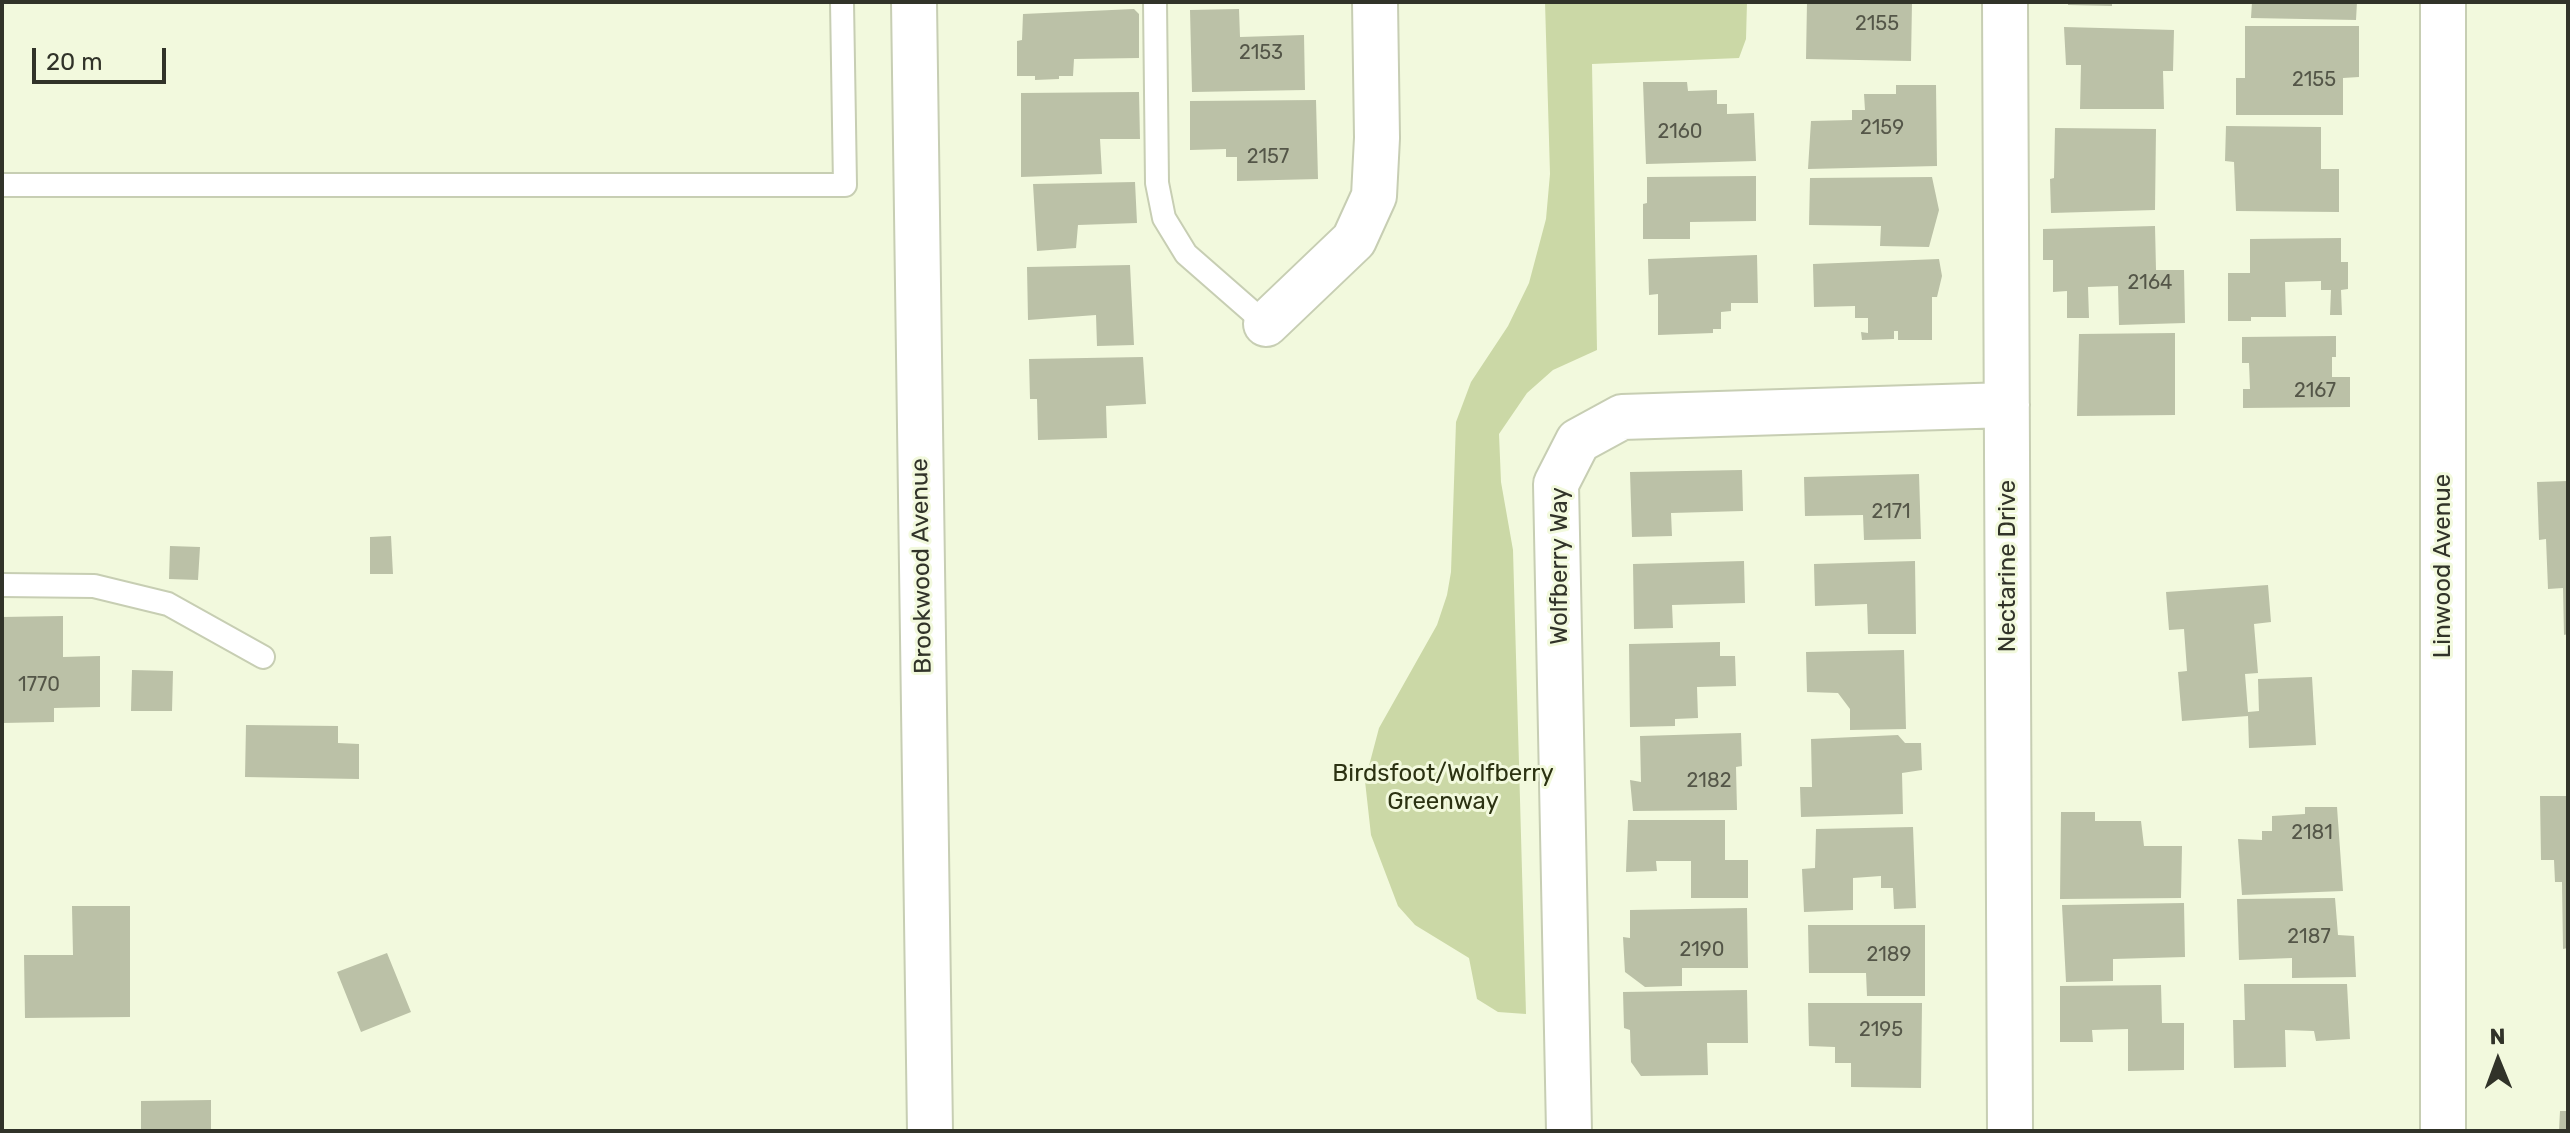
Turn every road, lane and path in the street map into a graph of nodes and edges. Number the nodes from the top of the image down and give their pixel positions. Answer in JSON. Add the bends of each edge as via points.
{"nodes":[{"id":1,"x":842,"y":2,"type":"edge"},
{"id":2,"x":914,"y":2,"type":"edge"},
{"id":3,"x":1155,"y":2,"type":"edge"},
{"id":4,"x":1375,"y":2,"type":"edge"},
{"id":5,"x":2005,"y":2,"type":"edge"},
{"id":6,"x":2443,"y":2,"type":"edge"},
{"id":7,"x":2,"y":185,"type":"edge"},
{"id":8,"x":1266,"y":324,"type":"joint"},
{"id":9,"x":2007,"y":405,"type":"junction"},
{"id":10,"x":2,"y":585,"type":"edge"},
{"id":11,"x":263,"y":657,"type":"dead end"},
{"id":12,"x":930,"y":1131,"type":"edge"},
{"id":13,"x":1569,"y":1131,"type":"edge"},
{"id":14,"x":2010,"y":1131,"type":"edge"},
{"id":15,"x":2443,"y":1131,"type":"edge"}],
"edges":[{"from":1,"to":7,"type":"lane","via":[[845,185]]},
{"from":2,"to":12,"type":"street","name":"Brookwood Avenue"},
{"from":3,"to":8,"type":"lane","via":[[1157,183],[1164,218],[1186,254]]},
{"from":4,"to":8,"type":"street","via":[[1374,196],[1354,240]]},
{"from":5,"to":9,"type":"street","name":"Nectarine Drive"},
{"from":6,"to":15,"type":"street","name":"Linwood Avenue"},
{"from":9,"to":13,"type":"street","name":"Wolfberry Way","via":[[1622,417],[1578,441],[1556,484]]},
{"from":9,"to":14,"type":"street","name":"Nectarine Drive"},
{"from":10,"to":11,"type":"lane","via":[[94,586],[168,604]]}]}
